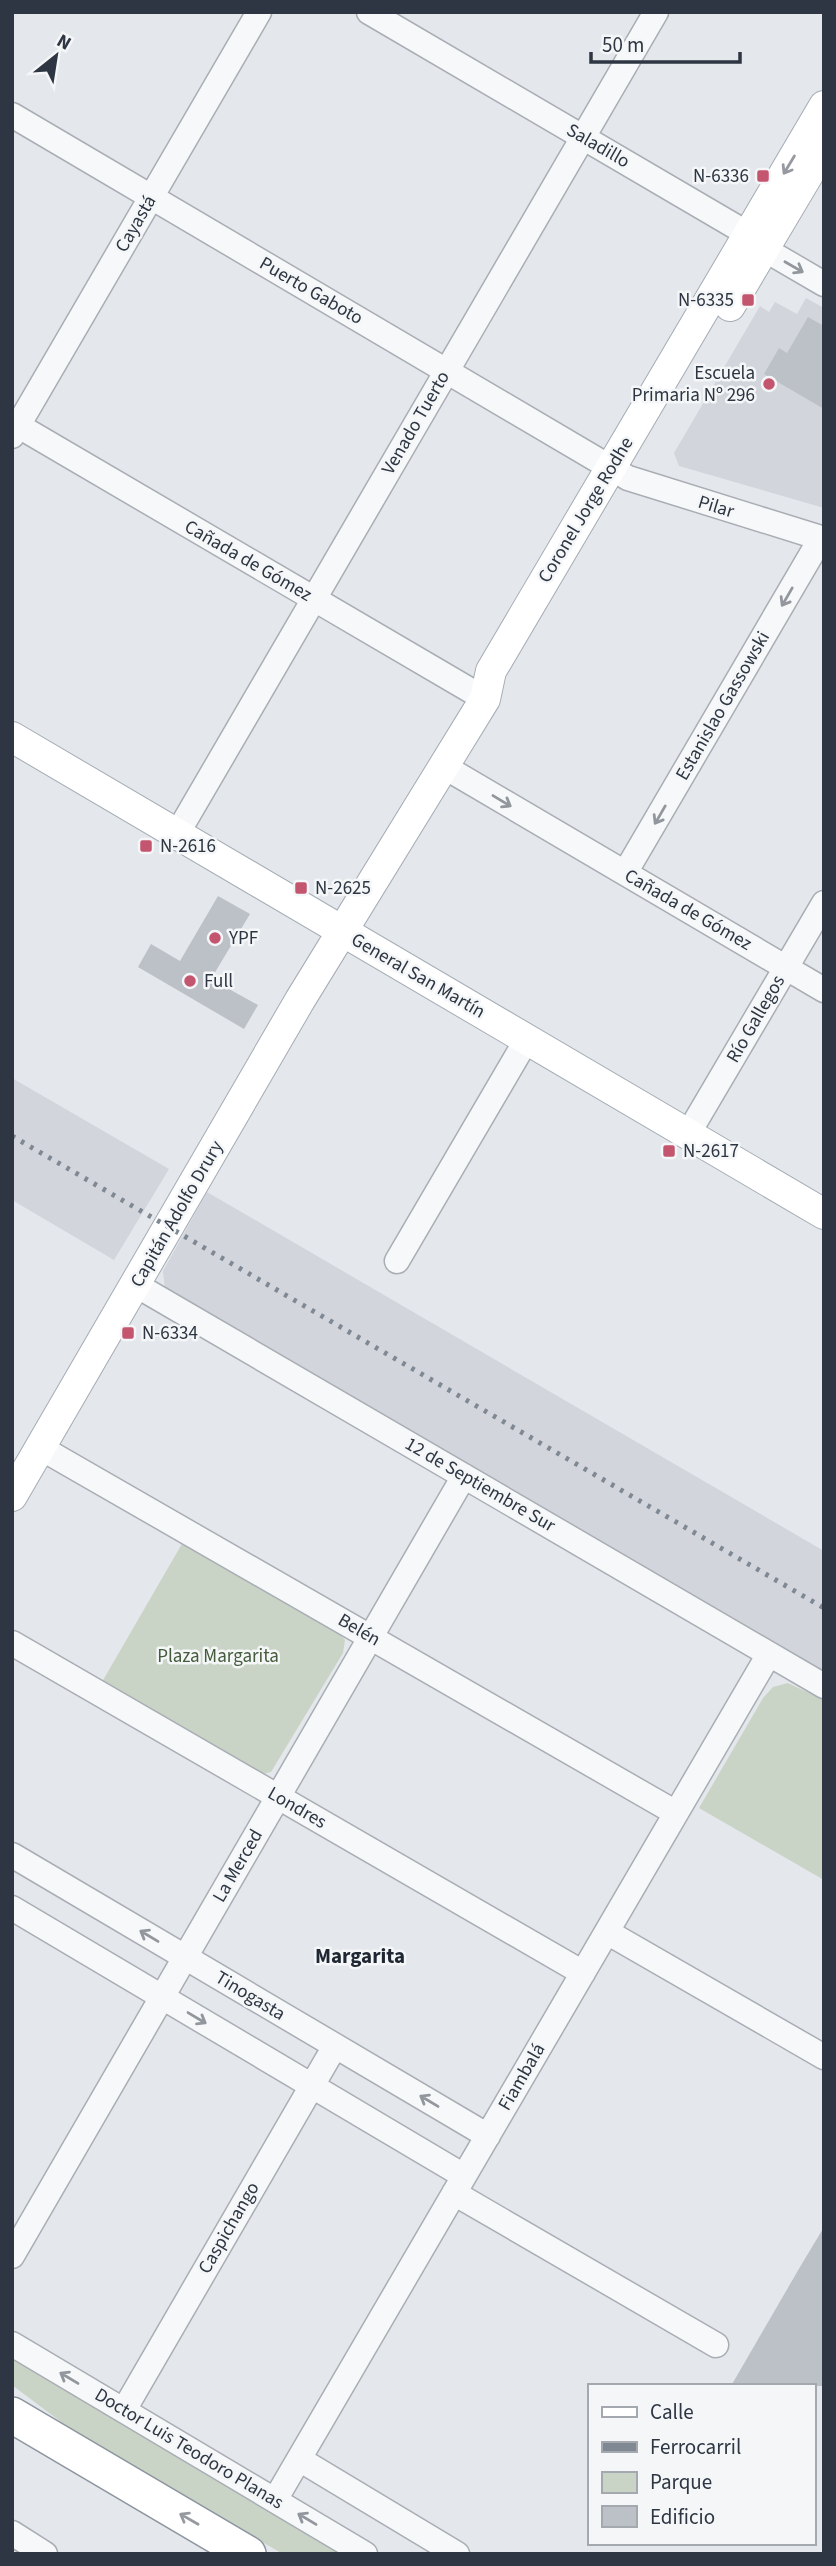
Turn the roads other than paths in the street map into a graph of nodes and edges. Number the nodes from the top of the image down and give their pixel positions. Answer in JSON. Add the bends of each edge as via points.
{"nodes":[{"id":1,"x":259,"y":12,"type":"edge"},
{"id":2,"x":369,"y":12,"type":"edge"},
{"id":3,"x":656,"y":12,"type":"edge"},
{"id":4,"x":824,"y":106,"type":"edge"},
{"id":5,"x":12,"y":115,"type":"edge"},
{"id":6,"x":583,"y":138,"type":"junction"},
{"id":7,"x":824,"y":148,"type":"edge"},
{"id":8,"x":152,"y":197,"type":"junction"},
{"id":9,"x":756,"y":242,"type":"junction"},
{"id":10,"x":824,"y":284,"type":"edge"},
{"id":11,"x":447,"y":371,"type":"junction"},
{"id":12,"x":14,"y":428,"type":"edge"},
{"id":13,"x":620,"y":472,"type":"junction"},
{"id":14,"x":823,"y":539,"type":"edge"},
{"id":15,"x":314,"y":599,"type":"junction"},
{"id":16,"x":485,"y":699,"type":"junction"},
{"id":17,"x":12,"y":737,"type":"edge"},
{"id":18,"x":443,"y":766,"type":"junction"},
{"id":19,"x":177,"y":834,"type":"junction"},
{"id":20,"x":625,"y":873,"type":"junction"},
{"id":21,"x":824,"y":903,"type":"edge"},
{"id":22,"x":343,"y":931,"type":"junction"},
{"id":23,"x":786,"y":968,"type":"junction"},
{"id":24,"x":824,"y":990,"type":"edge"},
{"id":25,"x":527,"y":1039,"type":"junction"},
{"id":26,"x":688,"y":1134,"type":"junction"},
{"id":27,"x":824,"y":1214,"type":"edge"},
{"id":28,"x":397,"y":1261,"type":"dead end"},
{"id":29,"x":136,"y":1285,"type":"junction"},
{"id":30,"x":41,"y":1448,"type":"junction"},
{"id":31,"x":464,"y":1476,"type":"junction"},
{"id":32,"x":12,"y":1496,"type":"edge"},
{"id":33,"x":371,"y":1637,"type":"junction"},
{"id":34,"x":12,"y":1643,"type":"edge"},
{"id":35,"x":769,"y":1654,"type":"junction"},
{"id":36,"x":824,"y":1686,"type":"edge"},
{"id":37,"x":278,"y":1797,"type":"junction"},
{"id":38,"x":676,"y":1813,"type":"junction"},
{"id":39,"x":12,"y":1855,"type":"edge"},
{"id":40,"x":12,"y":1908,"type":"edge"},
{"id":41,"x":607,"y":1931,"type":"junction"},
{"id":42,"x":185,"y":1957,"type":"junction"},
{"id":43,"x":583,"y":1973,"type":"junction"},
{"id":44,"x":162,"y":1997,"type":"junction"},
{"id":45,"x":335,"y":2046,"type":"junction"},
{"id":46,"x":824,"y":2057,"type":"edge"},
{"id":47,"x":312,"y":2086,"type":"junction"},
{"id":48,"x":488,"y":2136,"type":"junction"},
{"id":49,"x":459,"y":2185,"type":"junction"},
{"id":50,"x":12,"y":2256,"type":"edge"},
{"id":51,"x":12,"y":2344,"type":"edge"},
{"id":52,"x":716,"y":2345,"type":"dead end"},
{"id":53,"x":12,"y":2397,"type":"edge"},
{"id":54,"x":124,"y":2410,"type":"junction"},
{"id":55,"x":12,"y":2415,"type":"edge"},
{"id":56,"x":12,"y":2443,"type":"edge"},
{"id":57,"x":82,"y":2457,"type":"junction"},
{"id":58,"x":299,"y":2459,"type":"junction"},
{"id":59,"x":275,"y":2500,"type":"junction"},
{"id":60,"x":12,"y":2533,"type":"edge"},
{"id":61,"x":45,"y":2554,"type":"edge"},
{"id":62,"x":201,"y":2554,"type":"edge"},
{"id":63,"x":248,"y":2554,"type":"edge"},
{"id":64,"x":365,"y":2554,"type":"edge"},
{"id":65,"x":457,"y":2554,"type":"edge"}],
"edges":[{"from":1,"to":8,"type":"street","name":"Cayastá"},
{"from":2,"to":6,"type":"street","name":"Saladillo"},
{"from":3,"to":6,"type":"street","name":"Venado Tuerto"},
{"from":4,"to":9,"type":"main road","name":"Coronel Jorge Rodhe","one_way":true},
{"from":5,"to":8,"type":"street","name":"Puerto Gaboto"},
{"from":6,"to":9,"type":"street","name":"Saladillo"},
{"from":6,"to":11,"type":"street","name":"Venado Tuerto"},
{"from":7,"to":9,"type":"main road","name":"Coronel Jorge Rodhe"},
{"from":8,"to":11,"type":"street","name":"Puerto Gaboto"},
{"from":8,"to":12,"type":"street","name":"Cayastá"},
{"from":9,"to":10,"type":"street","name":"Saladillo","one_way":true},
{"from":9,"to":13,"type":"main road","name":"Coronel Jorge Rodhe"},
{"from":11,"to":13,"type":"street","name":"Puerto Gaboto"},
{"from":11,"to":15,"type":"street","name":"Venado Tuerto"},
{"from":12,"to":15,"type":"street","name":"Cañada de Gómez"},
{"from":13,"to":14,"type":"street","name":"Pilar"},
{"from":13,"to":16,"type":"main road","name":"Coronel Jorge Rodhe","via":[[488,677]]},
{"from":14,"to":20,"type":"street","name":"Estanislao Gassowski","one_way":true},
{"from":15,"to":16,"type":"street","name":"Cañada de Gómez"},
{"from":15,"to":19,"type":"street","name":"Venado Tuerto"},
{"from":16,"to":18,"type":"main road","name":"Coronel Jorge Rodhe"},
{"from":17,"to":19,"type":"main road","name":"General San Martín"},
{"from":18,"to":20,"type":"street","name":"Cañada de Gómez","one_way":true},
{"from":18,"to":22,"type":"main road","name":"Coronel Jorge Rodhe"},
{"from":19,"to":22,"type":"main road","name":"General San Martín"},
{"from":20,"to":23,"type":"street","name":"Cañada de Gómez"},
{"from":21,"to":23,"type":"street","name":"Río Gallegos"},
{"from":22,"to":25,"type":"main road","name":"General San Martín"},
{"from":22,"to":29,"type":"main road","name":"Capitán Adolfo Drury"},
{"from":23,"to":24,"type":"street","name":"Cañada de Gómez"},
{"from":23,"to":26,"type":"street","name":"Río Gallegos"},
{"from":25,"to":26,"type":"main road","name":"General San Martín"},
{"from":25,"to":28,"type":"street"},
{"from":26,"to":27,"type":"main road","name":"General San Martín"},
{"from":29,"to":30,"type":"main road","name":"Capitán Adolfo Drury"},
{"from":29,"to":31,"type":"street","name":"12 de Septiembre Sur"},
{"from":30,"to":32,"type":"main road","name":"Capitán Adolfo Drury"},
{"from":30,"to":33,"type":"street","name":"Belén"},
{"from":31,"to":33,"type":"street","name":"La Merced"},
{"from":31,"to":35,"type":"street","name":"12 de Septiembre Sur"},
{"from":33,"to":37,"type":"street","name":"La Merced"},
{"from":33,"to":38,"type":"street","name":"Belén"},
{"from":34,"to":37,"type":"street","name":"Londres"},
{"from":35,"to":36,"type":"street","name":"12 de Septiembre Sur"},
{"from":35,"to":38,"type":"street","name":"Fiambalá"},
{"from":37,"to":42,"type":"street","name":"La Merced"},
{"from":37,"to":43,"type":"street","name":"Londres"},
{"from":38,"to":41,"type":"street","name":"Fiambalá"},
{"from":42,"to":39,"type":"street","name":"Tinogasta","one_way":true},
{"from":40,"to":44,"type":"street"},
{"from":41,"to":43,"type":"street","name":"Fiambalá"},
{"from":41,"to":46,"type":"street"},
{"from":42,"to":44,"type":"street","name":"La Merced"},
{"from":42,"to":45,"type":"street","name":"Tinogasta"},
{"from":43,"to":48,"type":"street","name":"Fiambalá"},
{"from":44,"to":47,"type":"street","one_way":true},
{"from":44,"to":50,"type":"street","name":"La Merced"},
{"from":45,"to":47,"type":"street","name":"Caspichango"},
{"from":48,"to":45,"type":"street","name":"Tinogasta","one_way":true},
{"from":47,"to":49,"type":"street"},
{"from":47,"to":54,"type":"street","name":"Caspichango"},
{"from":48,"to":49,"type":"street","name":"Fiambalá"},
{"from":49,"to":52,"type":"street"},
{"from":49,"to":58,"type":"street","name":"Fiambalá"},
{"from":54,"to":51,"type":"street","name":"Doctor Luis Teodoro Planas","one_way":true},
{"from":53,"to":57,"type":"highway"},
{"from":54,"to":59,"type":"street","name":"Doctor Luis Teodoro Planas"},
{"from":55,"to":57,"type":"highway"},
{"from":56,"to":62,"type":"highway"},
{"from":63,"to":57,"type":"highway","one_way":true},
{"from":58,"to":59,"type":"street","name":"Fiambalá"},
{"from":58,"to":65,"type":"street"},
{"from":64,"to":59,"type":"street","name":"Doctor Luis Teodoro Planas","one_way":true},
{"from":60,"to":61,"type":"street"}]}
